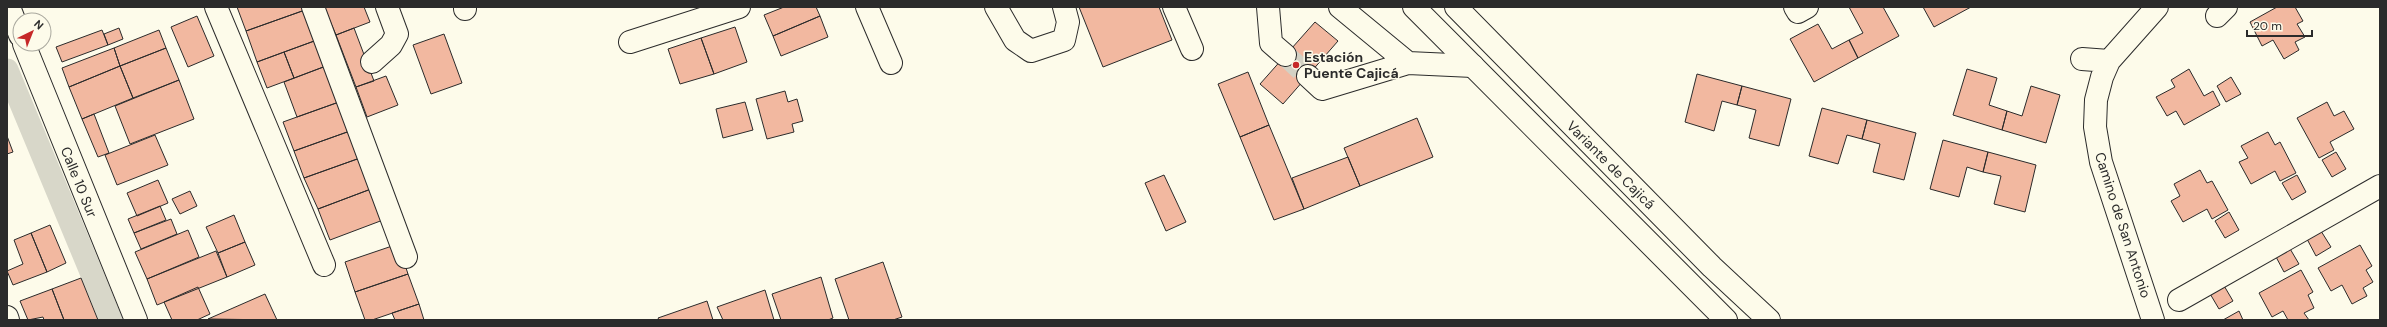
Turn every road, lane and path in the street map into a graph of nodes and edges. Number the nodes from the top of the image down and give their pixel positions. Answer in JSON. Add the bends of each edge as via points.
{"nodes":[{"id":1,"x":216,"y":7,"type":"edge"},
{"id":2,"x":313,"y":7,"type":"edge"},
{"id":3,"x":387,"y":7,"type":"edge"},
{"id":4,"x":739,"y":7,"type":"edge"},
{"id":5,"x":867,"y":7,"type":"edge"},
{"id":6,"x":996,"y":7,"type":"edge"},
{"id":7,"x":1064,"y":7,"type":"edge"},
{"id":8,"x":1174,"y":7,"type":"edge"},
{"id":9,"x":1268,"y":7,"type":"edge"},
{"id":10,"x":1340,"y":7,"type":"edge"},
{"id":11,"x":1414,"y":7,"type":"edge"},
{"id":12,"x":1456,"y":7,"type":"edge"},
{"id":13,"x":1795,"y":7,"type":"edge"},
{"id":14,"x":1807,"y":7,"type":"edge"},
{"id":15,"x":2157,"y":7,"type":"edge"},
{"id":16,"x":630,"y":42,"type":"dead end"},
{"id":17,"x":1192,"y":49,"type":"dead end"},
{"id":18,"x":27,"y":52,"type":"edge"},
{"id":19,"x":1285,"y":55,"type":"tunnel mouth"},
{"id":20,"x":2082,"y":59,"type":"dead end"},
{"id":21,"x":2109,"y":61,"type":"junction"},
{"id":22,"x":372,"y":62,"type":"dead end"},
{"id":23,"x":891,"y":63,"type":"dead end"},
{"id":24,"x":1408,"y":63,"type":"junction"},
{"id":25,"x":1473,"y":66,"type":"junction"},
{"id":26,"x":1308,"y":76,"type":"tunnel mouth"},
{"id":27,"x":2380,"y":186,"type":"edge"},
{"id":28,"x":406,"y":258,"type":"dead end"},
{"id":29,"x":324,"y":265,"type":"dead end"},
{"id":30,"x":2179,"y":300,"type":"dead end"},
{"id":31,"x":136,"y":320,"type":"edge"},
{"id":32,"x":1726,"y":320,"type":"edge"},
{"id":33,"x":1769,"y":320,"type":"edge"},
{"id":34,"x":2153,"y":320,"type":"edge"}],
"edges":[{"from":1,"to":29,"type":"main road"},
{"from":2,"to":28,"type":"main road"},
{"from":3,"to":22,"type":"main road","via":[[397,34],[391,45]]},
{"from":4,"to":16,"type":"main road"},
{"from":5,"to":23,"type":"main road"},
{"from":6,"to":7,"type":"main road","via":[[1015,40],[1031,51],[1064,40],[1068,22]]},
{"from":8,"to":17,"type":"main road"},
{"from":9,"to":19,"type":"main road","via":[[1271,43]]},
{"from":10,"to":24,"type":"main road"},
{"from":11,"to":25,"type":"main road","name":"Variante de Cajicá"},
{"from":12,"to":33,"type":"main road","name":"Variante de Cajicá","via":[[1712,267]]},
{"from":13,"to":14,"type":"main road","via":[[1798,12]]},
{"from":15,"to":21,"type":"main road","name":"Camino de San Antonio"},
{"from":18,"to":31,"type":"main road","name":"Calle 10 Sur"},
{"from":20,"to":21,"type":"main road"},
{"from":21,"to":34,"type":"main road","name":"Camino de San Antonio","via":[[2096,100],[2095,127],[2101,162]]},
{"from":24,"to":25,"type":"main road"},
{"from":24,"to":26,"type":"main road","via":[[1322,89]]},
{"from":25,"to":32,"type":"main road","name":"Variante de Cajicá"},
{"from":27,"to":30,"type":"main road"}]}
